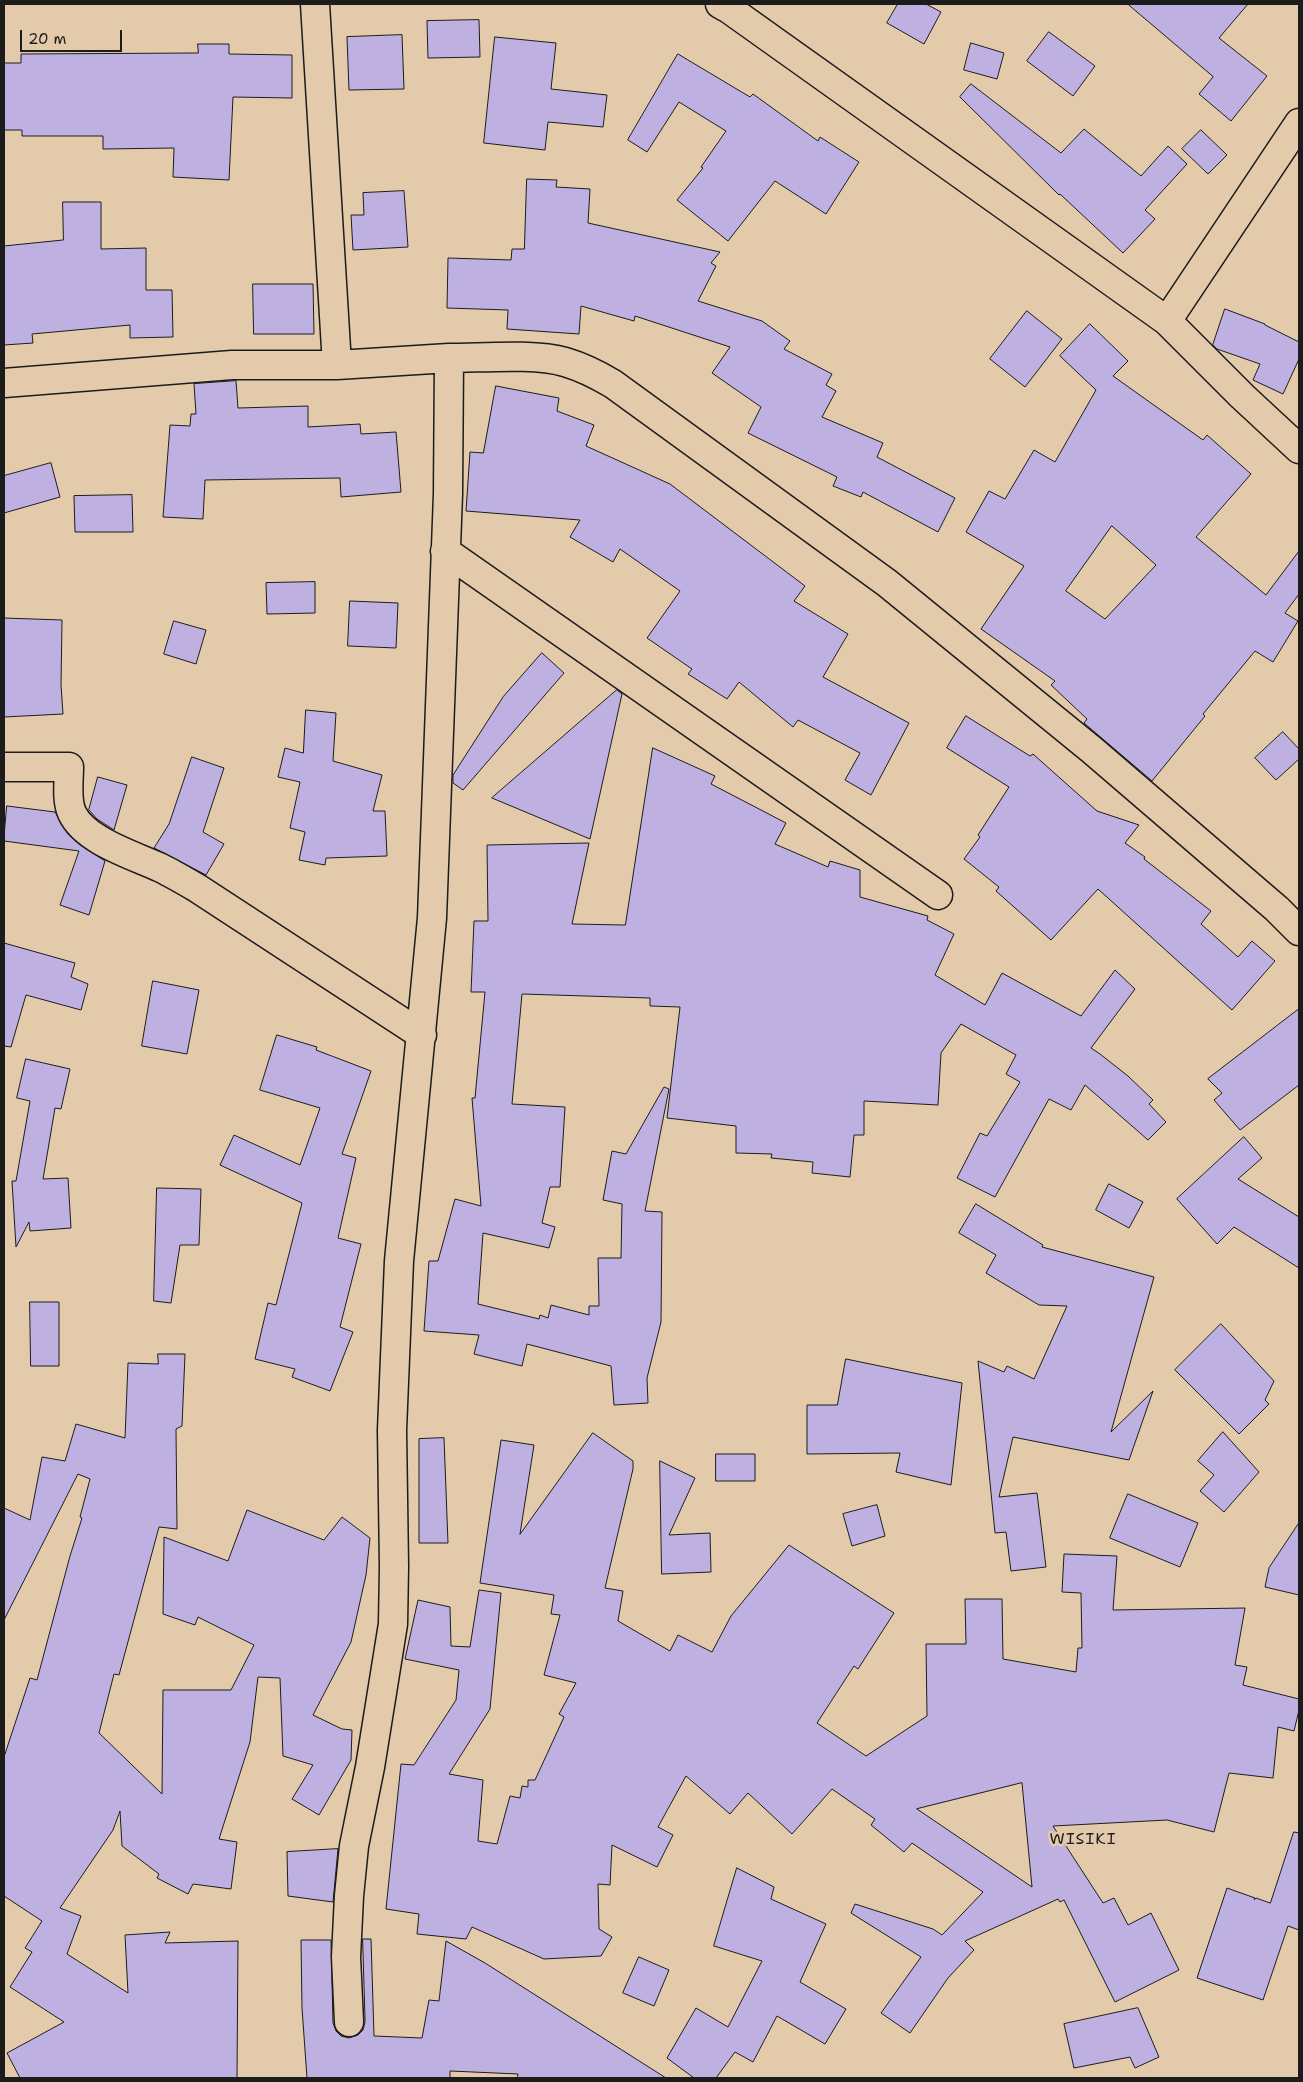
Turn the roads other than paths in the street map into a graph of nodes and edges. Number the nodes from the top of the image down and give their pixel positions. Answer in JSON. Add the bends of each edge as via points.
{"nodes":[{"id":1,"x":315,"y":4,"type":"edge"},
{"id":2,"x":720,"y":4,"type":"edge"},
{"id":3,"x":1299,"y":123,"type":"edge"},
{"id":4,"x":1168,"y":321,"type":"junction"},
{"id":5,"x":449,"y":358,"type":"junction"},
{"id":6,"x":337,"y":365,"type":"junction"},
{"id":7,"x":4,"y":383,"type":"edge"},
{"id":8,"x":1299,"y":448,"type":"edge"},
{"id":9,"x":445,"y":551,"type":"junction"},
{"id":10,"x":4,"y":767,"type":"edge"},
{"id":11,"x":938,"y":895,"type":"dead end"},
{"id":12,"x":1299,"y":931,"type":"edge"},
{"id":13,"x":422,"y":1035,"type":"junction"},
{"id":14,"x":349,"y":2022,"type":"dead end"}],
"edges":[{"from":1,"to":6,"type":"street"},
{"from":2,"to":4,"type":"street"},
{"from":3,"to":4,"type":"street"},
{"from":4,"to":8,"type":"street"},
{"from":5,"to":6,"type":"street"},
{"from":5,"to":9,"type":"street"},
{"from":5,"to":12,"type":"street","via":[[543,358],[590,371],[613,384],[887,583],[1092,750]]},
{"from":6,"to":7,"type":"street","via":[[224,366]]},
{"from":9,"to":11,"type":"street"},
{"from":9,"to":13,"type":"street","via":[[432,918]]},
{"from":10,"to":13,"type":"street","via":[[69,767],[71,811],[79,826],[103,842],[197,888]]},
{"from":13,"to":14,"type":"street","via":[[399,1270],[392,1430],[393,1624],[352,1871],[346,1957]]}]}
